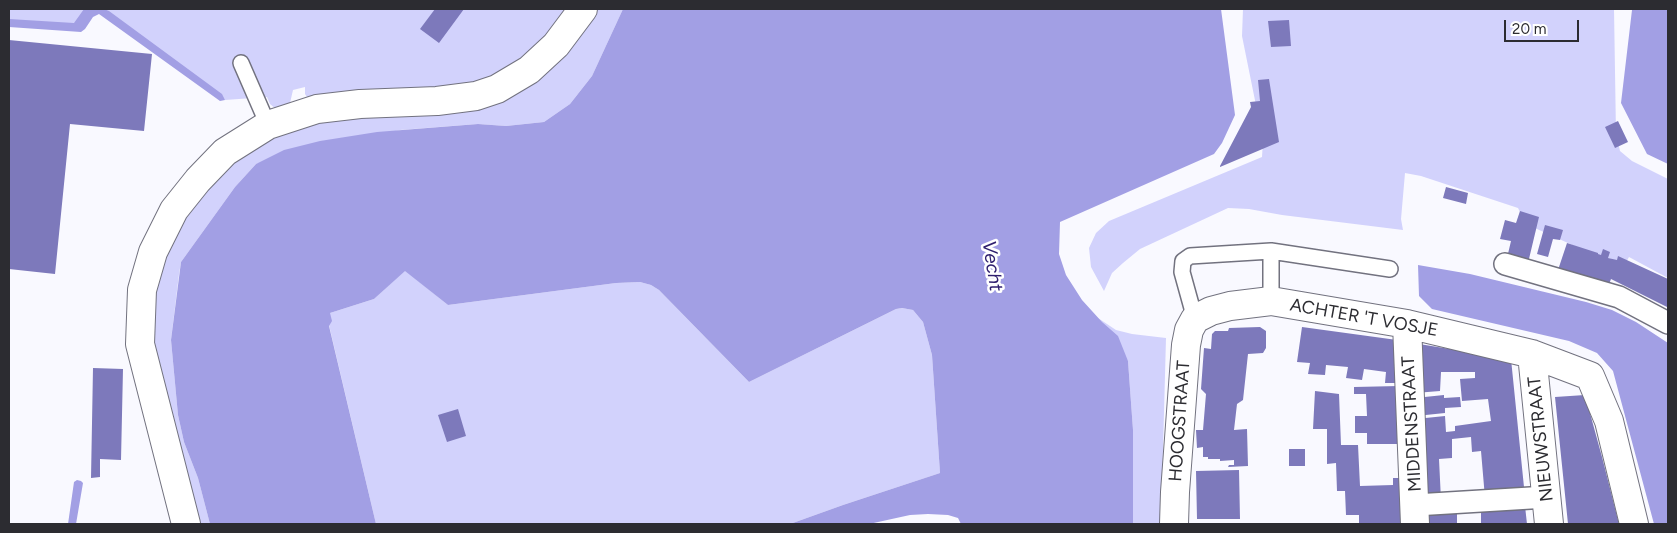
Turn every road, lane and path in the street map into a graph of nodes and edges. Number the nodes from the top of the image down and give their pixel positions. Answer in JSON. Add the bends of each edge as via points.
{"nodes":[{"id":1,"x":583,"y":9,"type":"edge"},
{"id":2,"x":241,"y":63,"type":"dead end"},
{"id":3,"x":268,"y":125,"type":"junction"},
{"id":4,"x":1271,"y":251,"type":"junction"},
{"id":5,"x":1505,"y":264,"type":"dead end"},
{"id":6,"x":1390,"y":269,"type":"dead end"},
{"id":7,"x":1271,"y":301,"type":"junction"},
{"id":8,"x":1195,"y":319,"type":"junction"},
{"id":9,"x":1668,"y":323,"type":"edge"},
{"id":10,"x":1407,"y":324,"type":"junction"},
{"id":11,"x":1532,"y":354,"type":"junction"},
{"id":12,"x":1547,"y":497,"type":"junction"},
{"id":13,"x":1415,"y":515,"type":"edge"},
{"id":14,"x":186,"y":524,"type":"edge"},
{"id":15,"x":1174,"y":524,"type":"edge"},
{"id":16,"x":1549,"y":524,"type":"edge"},
{"id":17,"x":1634,"y":524,"type":"edge"}],
"edges":[{"from":1,"to":3,"type":"street","via":[[556,45],[529,70],[497,89],[476,96],[437,101],[360,104],[317,110]]},
{"from":2,"to":3,"type":"lane"},
{"from":3,"to":14,"type":"street","via":[[225,152],[174,210],[153,252],[142,290],[140,344]]},
{"from":4,"to":6,"type":"lane"},
{"from":4,"to":7,"type":"lane"},
{"from":4,"to":8,"type":"lane","via":[[1190,256],[1183,261],[1182,272]]},
{"from":5,"to":9,"type":"street","via":[[1619,297]]},
{"from":7,"to":8,"type":"street","name":"ACHTER 'T VOSJE","via":[[1230,306]]},
{"from":7,"to":10,"type":"street","name":"ACHTER 'T VOSJE"},
{"from":8,"to":15,"type":"street","name":"HOOGSTRAAT","via":[[1186,345]]},
{"from":10,"to":11,"type":"street","name":"ACHTER 'T VOSJE"},
{"from":10,"to":13,"type":"street","name":"MIDDENSTRAAT"},
{"from":11,"to":12,"type":"street","name":"NIEUWSTRAAT"},
{"from":11,"to":17,"type":"street","name":"ACHTER 'T VOSJE","via":[[1590,376],[1609,421]]},
{"from":12,"to":13,"type":"street"},
{"from":12,"to":16,"type":"street","name":"NIEUWSTRAAT"}]}
